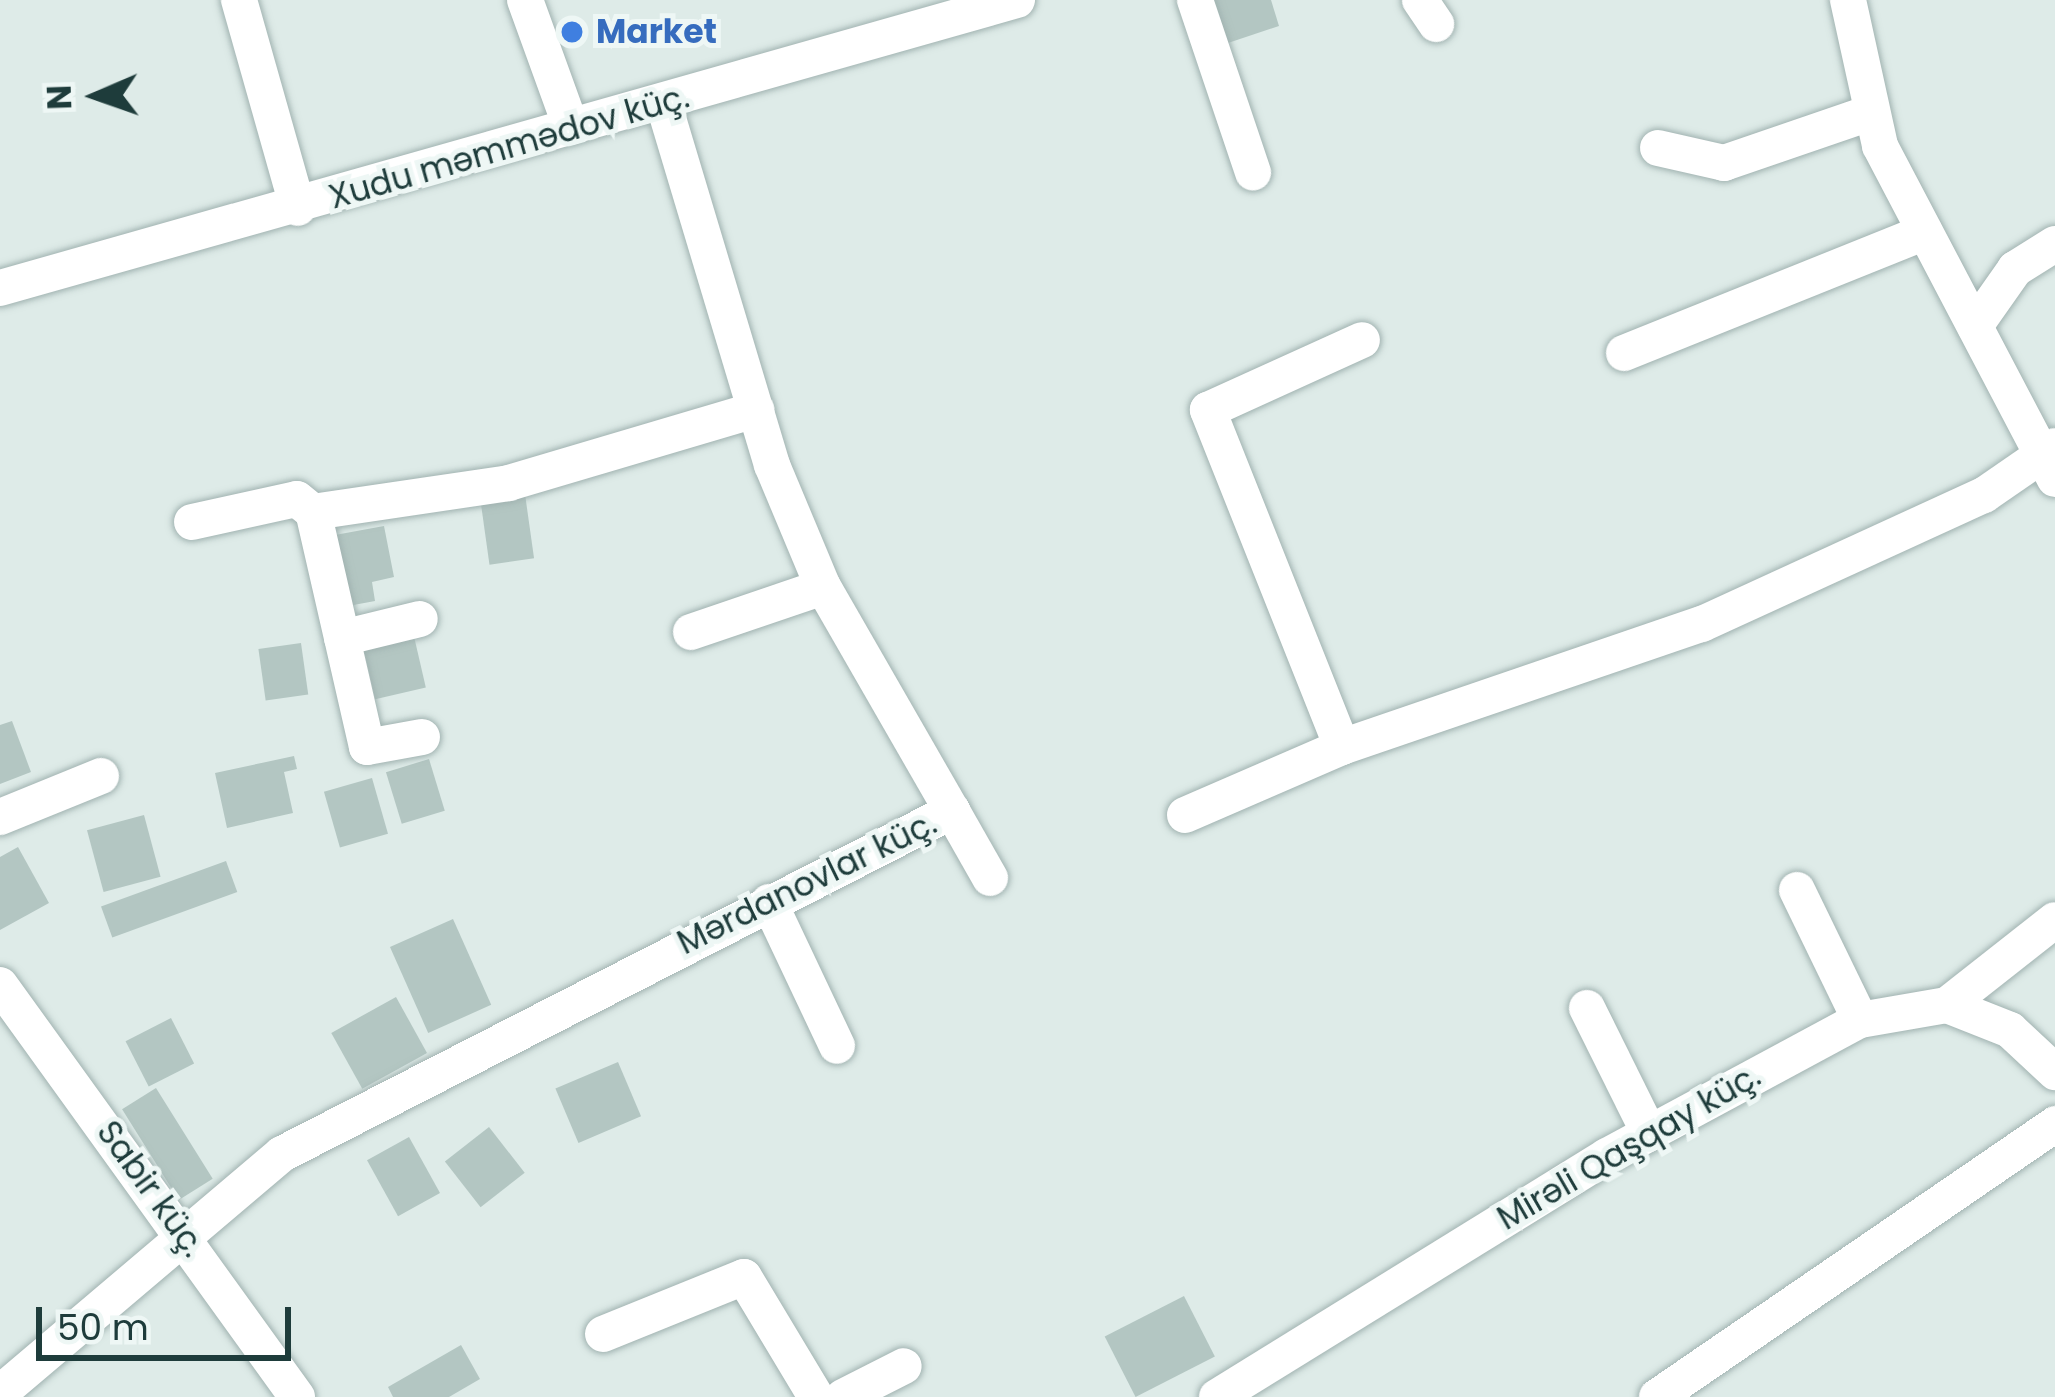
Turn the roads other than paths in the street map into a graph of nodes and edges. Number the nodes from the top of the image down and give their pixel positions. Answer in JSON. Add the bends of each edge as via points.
{"nodes":[{"id":1,"x":239,"y":0,"type":"edge"},
{"id":2,"x":525,"y":0,"type":"edge"},
{"id":3,"x":1017,"y":0,"type":"edge"},
{"id":4,"x":1195,"y":0,"type":"edge"},
{"id":5,"x":1848,"y":0,"type":"edge"},
{"id":6,"x":663,"y":102,"type":"junction"},
{"id":7,"x":1867,"y":114,"type":"junction"},
{"id":8,"x":571,"y":128,"type":"junction"},
{"id":9,"x":1658,"y":148,"type":"dead end"},
{"id":10,"x":1253,"y":172,"type":"dead end"},
{"id":11,"x":298,"y":208,"type":"junction"},
{"id":12,"x":1925,"y":232,"type":"junction"},
{"id":13,"x":2055,"y":244,"type":"edge"},
{"id":14,"x":0,"y":288,"type":"edge"},
{"id":15,"x":1975,"y":326,"type":"junction"},
{"id":16,"x":1362,"y":340,"type":"dead end"},
{"id":17,"x":1624,"y":353,"type":"dead end"},
{"id":18,"x":756,"y":410,"type":"junction"},
{"id":19,"x":2051,"y":460,"type":"edge"},
{"id":20,"x":313,"y":512,"type":"junction"},
{"id":21,"x":192,"y":521,"type":"dead end"},
{"id":22,"x":823,"y":587,"type":"junction"},
{"id":23,"x":420,"y":619,"type":"dead end"},
{"id":24,"x":691,"y":632,"type":"dead end"},
{"id":25,"x":342,"y":638,"type":"junction"},
{"id":26,"x":422,"y":737,"type":"dead end"},
{"id":27,"x":1342,"y":747,"type":"junction"},
{"id":28,"x":101,"y":776,"type":"dead end"},
{"id":29,"x":952,"y":811,"type":"junction"},
{"id":30,"x":1185,"y":815,"type":"dead end"},
{"id":31,"x":0,"y":817,"type":"edge"},
{"id":32,"x":990,"y":878,"type":"dead end"},
{"id":33,"x":1797,"y":890,"type":"dead end"},
{"id":34,"x":769,"y":902,"type":"junction"},
{"id":35,"x":2055,"y":920,"type":"edge"},
{"id":36,"x":0,"y":985,"type":"edge"},
{"id":37,"x":1947,"y":1005,"type":"junction"},
{"id":38,"x":1587,"y":1008,"type":"dead end"},
{"id":39,"x":1860,"y":1020,"type":"junction"},
{"id":40,"x":837,"y":1046,"type":"dead end"},
{"id":41,"x":2055,"y":1072,"type":"edge"},
{"id":42,"x":2055,"y":1124,"type":"edge"},
{"id":43,"x":1649,"y":1133,"type":"junction"},
{"id":44,"x":182,"y":1229,"type":"junction"},
{"id":45,"x":603,"y":1334,"type":"dead end"},
{"id":46,"x":904,"y":1366,"type":"dead end"},
{"id":47,"x":0,"y":1393,"type":"edge"},
{"id":48,"x":297,"y":1397,"type":"edge"},
{"id":49,"x":816,"y":1397,"type":"edge"},
{"id":50,"x":843,"y":1397,"type":"edge"},
{"id":51,"x":1217,"y":1397,"type":"edge"},
{"id":52,"x":1657,"y":1397,"type":"edge"}],
"edges":[{"from":1,"to":11,"type":"street"},
{"from":2,"to":8,"type":"street"},
{"from":3,"to":6,"type":"street","name":"Xudu məmmədov küç."},
{"from":4,"to":10,"type":"street"},
{"from":5,"to":7,"type":"street"},
{"from":6,"to":8,"type":"street","name":"Xudu məmmədov küç."},
{"from":6,"to":18,"type":"street","name":"Mərdanovlar küç."},
{"from":7,"to":9,"type":"street","via":[[1724,163]]},
{"from":7,"to":12,"type":"street"},
{"from":8,"to":11,"type":"street","name":"Xudu məmmədov küç."},
{"from":11,"to":14,"type":"street","name":"Xudu məmmədov küç."},
{"from":12,"to":15,"type":"street"},
{"from":12,"to":17,"type":"street"},
{"from":13,"to":15,"type":"street","via":[[2015,269]]},
{"from":15,"to":19,"type":"street"},
{"from":16,"to":27,"type":"street","via":[[1208,410]]},
{"from":18,"to":20,"type":"street","via":[[509,483]]},
{"from":18,"to":22,"type":"street","name":"Mərdanovlar küç."},
{"from":19,"to":27,"type":"street","via":[[1702,624]]},
{"from":20,"to":21,"type":"street","via":[[297,499]]},
{"from":20,"to":25,"type":"street"},
{"from":22,"to":24,"type":"street"},
{"from":22,"to":29,"type":"street","name":"Mərdanovlar küç."},
{"from":23,"to":25,"type":"street"},
{"from":25,"to":26,"type":"street","via":[[367,747]]},
{"from":27,"to":30,"type":"street"},
{"from":28,"to":31,"type":"street"},
{"from":29,"to":32,"type":"street"},
{"from":29,"to":34,"type":"street","name":"Mərdanovlar küç."},
{"from":33,"to":39,"type":"street"},
{"from":34,"to":40,"type":"street"},
{"from":34,"to":44,"type":"street","name":"Mərdanovlar küç.","via":[[283,1154]]},
{"from":35,"to":37,"type":"street"},
{"from":36,"to":44,"type":"street","name":"Sabir küç."},
{"from":37,"to":39,"type":"street","name":"Mirəli Qaşqay küç."},
{"from":37,"to":41,"type":"street","via":[[2010,1030]]},
{"from":38,"to":43,"type":"street"},
{"from":39,"to":43,"type":"street","name":"Mirəli Qaşqay küç."},
{"from":42,"to":52,"type":"street"},
{"from":43,"to":51,"type":"street","name":"Mirəli Qaşqay küç."},
{"from":44,"to":47,"type":"street","name":"Mərdanovlar küç."},
{"from":44,"to":48,"type":"street","name":"Sabir küç."},
{"from":45,"to":49,"type":"street","via":[[744,1277]]},
{"from":46,"to":50,"type":"street"}]}
